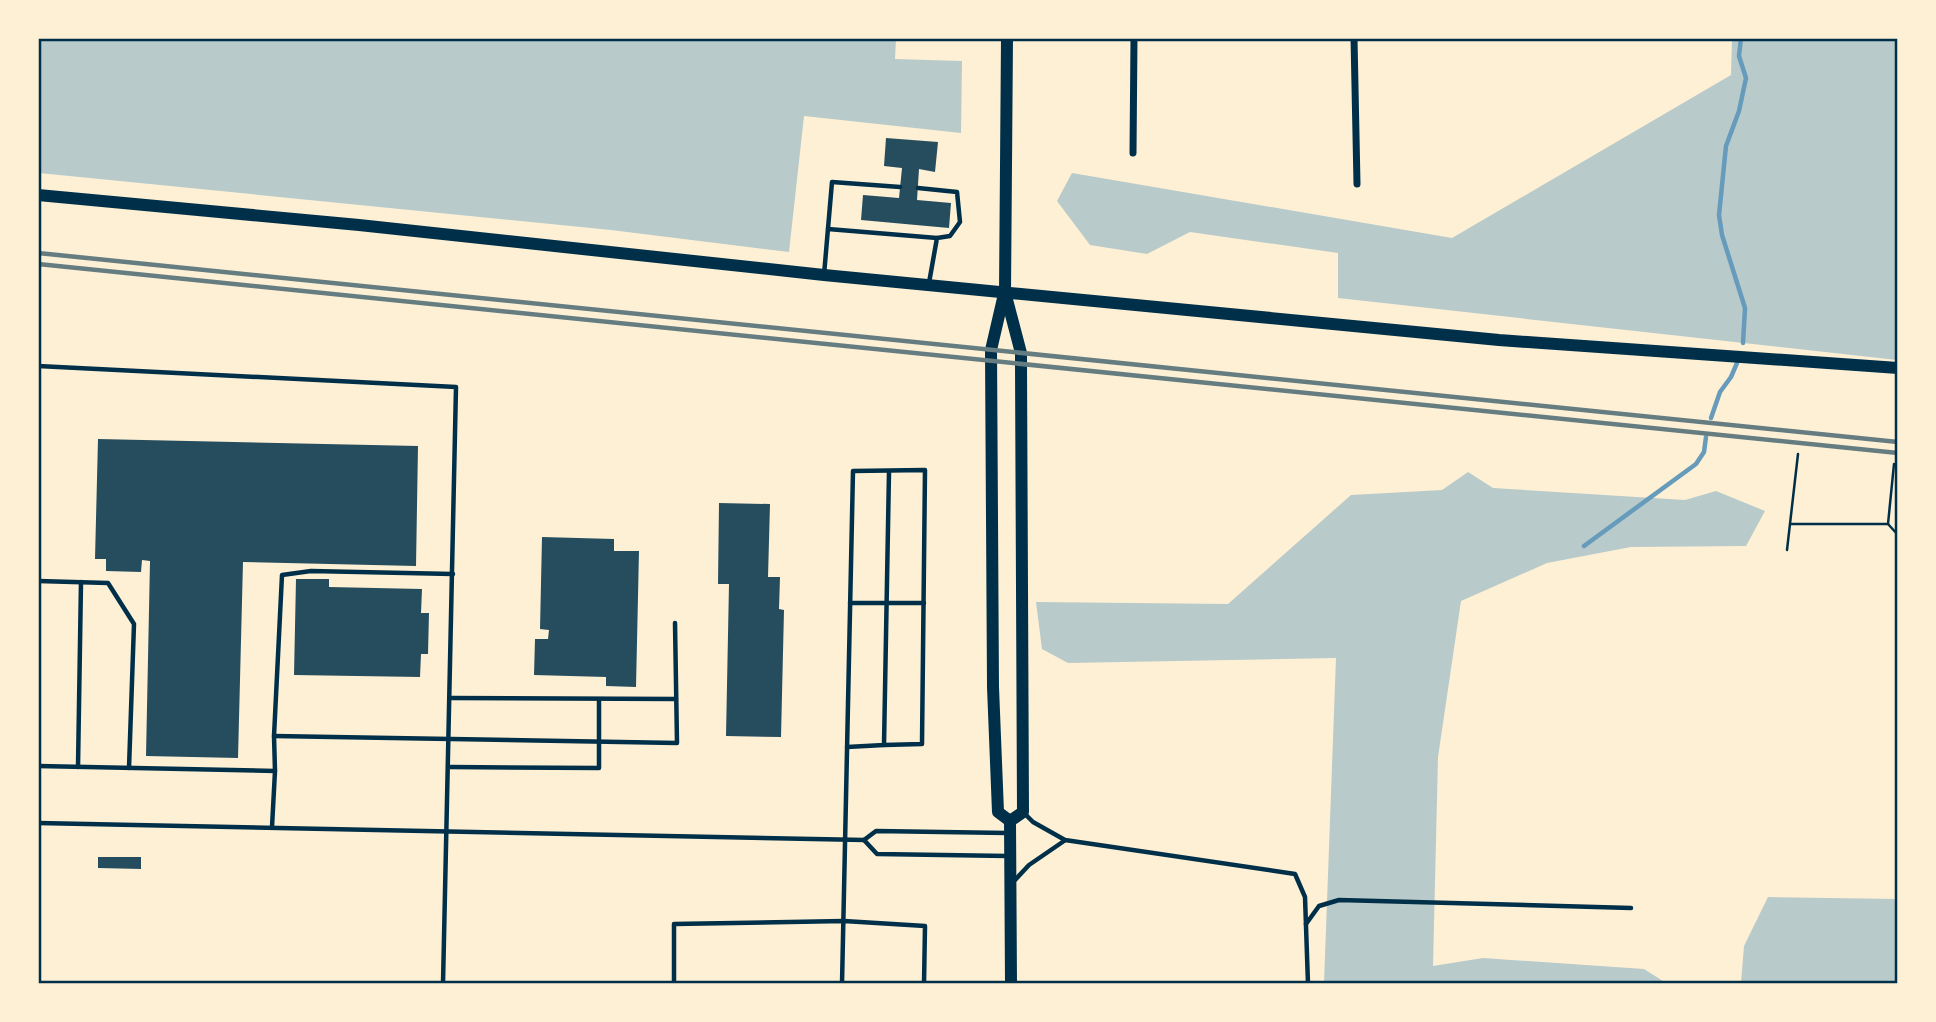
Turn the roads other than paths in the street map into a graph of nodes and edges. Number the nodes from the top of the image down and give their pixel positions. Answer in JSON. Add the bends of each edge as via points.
{"nodes":[{"id":1,"x":1007,"y":38,"type":"edge"},
{"id":2,"x":1134,"y":38,"type":"edge"},
{"id":3,"x":1354,"y":38,"type":"edge"},
{"id":4,"x":1133,"y":153,"type":"dead end"},
{"id":5,"x":1357,"y":184,"type":"dead end"},
{"id":6,"x":900,"y":187,"type":"dead end"},
{"id":7,"x":918,"y":188,"type":"dead end"},
{"id":8,"x":38,"y":195,"type":"edge"},
{"id":9,"x":828,"y":229,"type":"junction"},
{"id":10,"x":937,"y":238,"type":"junction"},
{"id":11,"x":824,"y":275,"type":"junction"},
{"id":12,"x":929,"y":284,"type":"junction"},
{"id":13,"x":1005,"y":292,"type":"junction"},
{"id":14,"x":38,"y":366,"type":"edge"},
{"id":15,"x":1898,"y":368,"type":"edge"},
{"id":16,"x":889,"y":472,"type":"junction"},
{"id":17,"x":453,"y":574,"type":"junction"},
{"id":18,"x":38,"y":581,"type":"edge"},
{"id":19,"x":81,"y":582,"type":"junction"},
{"id":20,"x":850,"y":603,"type":"junction"},
{"id":21,"x":886,"y":603,"type":"junction"},
{"id":22,"x":924,"y":603,"type":"junction"},
{"id":23,"x":675,"y":623,"type":"dead end"},
{"id":24,"x":451,"y":698,"type":"junction"},
{"id":25,"x":676,"y":699,"type":"junction"},
{"id":26,"x":600,"y":701,"type":"junction"},
{"id":27,"x":274,"y":736,"type":"junction"},
{"id":28,"x":450,"y":740,"type":"junction"},
{"id":29,"x":599,"y":740,"type":"junction"},
{"id":30,"x":884,"y":745,"type":"junction"},
{"id":31,"x":847,"y":747,"type":"junction"},
{"id":32,"x":38,"y":766,"type":"edge"},
{"id":33,"x":78,"y":767,"type":"junction"},
{"id":34,"x":450,"y":767,"type":"junction"},
{"id":35,"x":129,"y":768,"type":"junction"},
{"id":36,"x":275,"y":771,"type":"junction"},
{"id":37,"x":1023,"y":812,"type":"junction"},
{"id":38,"x":38,"y":823,"type":"edge"},
{"id":39,"x":272,"y":827,"type":"junction"},
{"id":40,"x":1010,"y":827,"type":"junction"},
{"id":41,"x":448,"y":830,"type":"junction"},
{"id":42,"x":844,"y":840,"type":"junction"},
{"id":43,"x":864,"y":840,"type":"junction"},
{"id":44,"x":1065,"y":841,"type":"junction"},
{"id":45,"x":1010,"y":856,"type":"junction"},
{"id":46,"x":1010,"y":885,"type":"junction"},
{"id":47,"x":1631,"y":908,"type":"dead end"},
{"id":48,"x":844,"y":921,"type":"junction"},
{"id":49,"x":1306,"y":924,"type":"junction"},
{"id":50,"x":443,"y":984,"type":"edge"},
{"id":51,"x":674,"y":984,"type":"edge"},
{"id":52,"x":842,"y":984,"type":"edge"},
{"id":53,"x":924,"y":984,"type":"edge"},
{"id":54,"x":1011,"y":984,"type":"edge"},
{"id":55,"x":1308,"y":984,"type":"edge"}],
"edges":[{"from":1,"to":13,"type":"main road"},
{"from":2,"to":4,"type":"street"},
{"from":3,"to":5,"type":"street"},
{"from":6,"to":9,"type":"lane","via":[[832,182]]},
{"from":7,"to":10,"type":"lane","via":[[957,192],[960,222],[950,236]]},
{"from":8,"to":11,"type":"main road"},
{"from":9,"to":10,"type":"lane"},
{"from":9,"to":11,"type":"lane"},
{"from":10,"to":12,"type":"lane"},
{"from":11,"to":12,"type":"main road"},
{"from":12,"to":13,"type":"main road"},
{"from":13,"to":15,"type":"main road","via":[[1499,340]]},
{"from":13,"to":37,"type":"main road","via":[[1021,353]]},
{"from":13,"to":40,"type":"main road","via":[[991,350],[991,597],[998,812]]},
{"from":14,"to":17,"type":"lane","via":[[456,387]]},
{"from":16,"to":20,"type":"lane","via":[[853,471]]},
{"from":16,"to":21,"type":"lane"},
{"from":16,"to":22,"type":"lane","via":[[925,470]]},
{"from":17,"to":24,"type":"lane"},
{"from":17,"to":27,"type":"lane","via":[[311,571],[282,575]]},
{"from":18,"to":19,"type":"lane"},
{"from":19,"to":33,"type":"lane"},
{"from":19,"to":35,"type":"lane","via":[[108,583],[134,624]]},
{"from":20,"to":21,"type":"lane"},
{"from":20,"to":31,"type":"lane"},
{"from":21,"to":22,"type":"lane"},
{"from":21,"to":30,"type":"lane"},
{"from":22,"to":30,"type":"lane","via":[[922,744]]},
{"from":23,"to":25,"type":"lane"},
{"from":24,"to":26,"type":"lane"},
{"from":24,"to":28,"type":"lane"},
{"from":25,"to":26,"type":"lane"},
{"from":25,"to":29,"type":"lane","via":[[677,743]]},
{"from":26,"to":29,"type":"lane"},
{"from":27,"to":28,"type":"lane"},
{"from":27,"to":36,"type":"lane"},
{"from":28,"to":29,"type":"lane"},
{"from":28,"to":34,"type":"lane"},
{"from":29,"to":34,"type":"lane","via":[[599,768]]},
{"from":30,"to":31,"type":"lane"},
{"from":31,"to":42,"type":"lane"},
{"from":32,"to":33,"type":"lane"},
{"from":33,"to":35,"type":"lane"},
{"from":34,"to":41,"type":"lane"},
{"from":35,"to":36,"type":"lane"},
{"from":36,"to":39,"type":"lane"},
{"from":37,"to":40,"type":"main road"},
{"from":37,"to":44,"type":"lane"},
{"from":38,"to":39,"type":"lane"},
{"from":39,"to":41,"type":"lane"},
{"from":40,"to":43,"type":"lane","via":[[876,831]]},
{"from":40,"to":45,"type":"main road"},
{"from":41,"to":42,"type":"lane"},
{"from":41,"to":50,"type":"lane"},
{"from":42,"to":43,"type":"lane"},
{"from":42,"to":48,"type":"lane"},
{"from":43,"to":45,"type":"lane","via":[[877,854]]},
{"from":44,"to":46,"type":"lane","via":[[1028,865]]},
{"from":44,"to":49,"type":"lane","via":[[1295,874],[1305,897]]},
{"from":45,"to":46,"type":"main road"},
{"from":46,"to":54,"type":"main road"},
{"from":47,"to":49,"type":"lane","via":[[1339,900],[1319,906]]},
{"from":48,"to":51,"type":"lane","via":[[674,924]]},
{"from":48,"to":52,"type":"lane"},
{"from":48,"to":53,"type":"lane","via":[[925,926]]},
{"from":49,"to":55,"type":"lane"}]}
